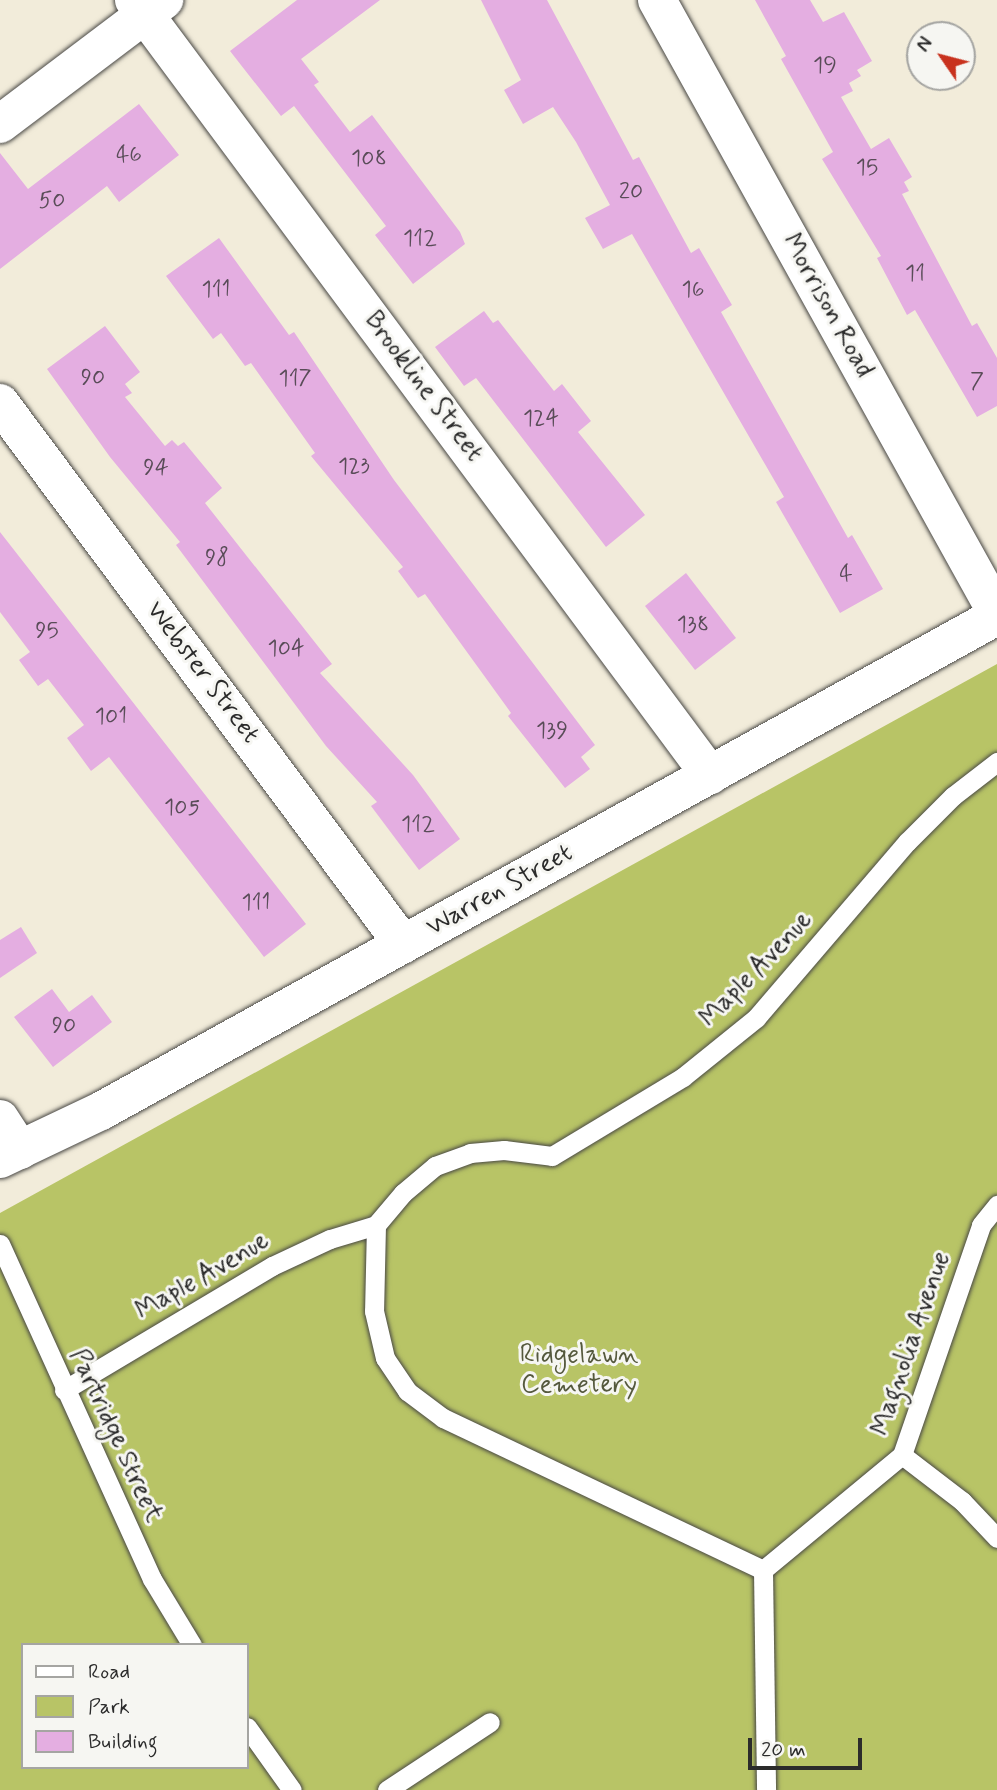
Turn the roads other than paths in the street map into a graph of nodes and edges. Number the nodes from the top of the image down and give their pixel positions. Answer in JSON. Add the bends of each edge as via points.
{"nodes":[{"id":1,"x":657,"y":0,"type":"edge"},
{"id":2,"x":148,"y":5,"type":"edge"},
{"id":3,"x":0,"y":124,"type":"edge"},
{"id":4,"x":0,"y":403,"type":"edge"},
{"id":5,"x":997,"y":615,"type":"edge"},
{"id":6,"x":997,"y":762,"type":"edge"},
{"id":7,"x":710,"y":775,"type":"junction"},
{"id":8,"x":403,"y":944,"type":"junction"},
{"id":9,"x":7,"y":1143,"type":"edge"},
{"id":10,"x":997,"y":1205,"type":"edge"},
{"id":11,"x":376,"y":1225,"type":"junction"},
{"id":12,"x":0,"y":1244,"type":"edge"},
{"id":13,"x":64,"y":1390,"type":"junction"},
{"id":14,"x":902,"y":1455,"type":"junction"},
{"id":15,"x":997,"y":1538,"type":"edge"},
{"id":16,"x":763,"y":1570,"type":"junction"},
{"id":17,"x":191,"y":1643,"type":"edge"},
{"id":18,"x":490,"y":1722,"type":"dead end"},
{"id":19,"x":248,"y":1728,"type":"edge"},
{"id":20,"x":292,"y":1790,"type":"edge"},
{"id":21,"x":387,"y":1790,"type":"edge"},
{"id":22,"x":766,"y":1790,"type":"edge"}],
"edges":[{"from":1,"to":5,"type":"street","name":"Morrison Road"},
{"from":2,"to":3,"type":"street"},
{"from":2,"to":7,"type":"street","name":"Brookline Street"},
{"from":4,"to":8,"type":"street","name":"Webster Street"},
{"from":5,"to":7,"type":"street","name":"Warren Street"},
{"from":6,"to":11,"type":"lane","name":"Maple Avenue","via":[[953,796],[907,842],[756,1018],[683,1077],[552,1156],[504,1150],[470,1153],[435,1167],[403,1193]]},
{"from":7,"to":8,"type":"street","name":"Warren Street"},
{"from":8,"to":9,"type":"street","name":"Warren Street"},
{"from":10,"to":14,"type":"lane","name":"Magnolia Avenue","via":[[981,1225]]},
{"from":11,"to":13,"type":"lane","name":"Maple Avenue","via":[[330,1239],[272,1266]]},
{"from":11,"to":16,"type":"lane","via":[[374,1311],[385,1358],[407,1391],[443,1418]]},
{"from":12,"to":13,"type":"lane","name":"Partridge Street"},
{"from":13,"to":17,"type":"lane","name":"Partridge Street","via":[[152,1579]]},
{"from":14,"to":15,"type":"lane","via":[[962,1501]]},
{"from":14,"to":16,"type":"lane","name":"Magnolia Avenue"},
{"from":16,"to":22,"type":"lane"},
{"from":18,"to":21,"type":"lane"},
{"from":19,"to":20,"type":"lane"}]}
